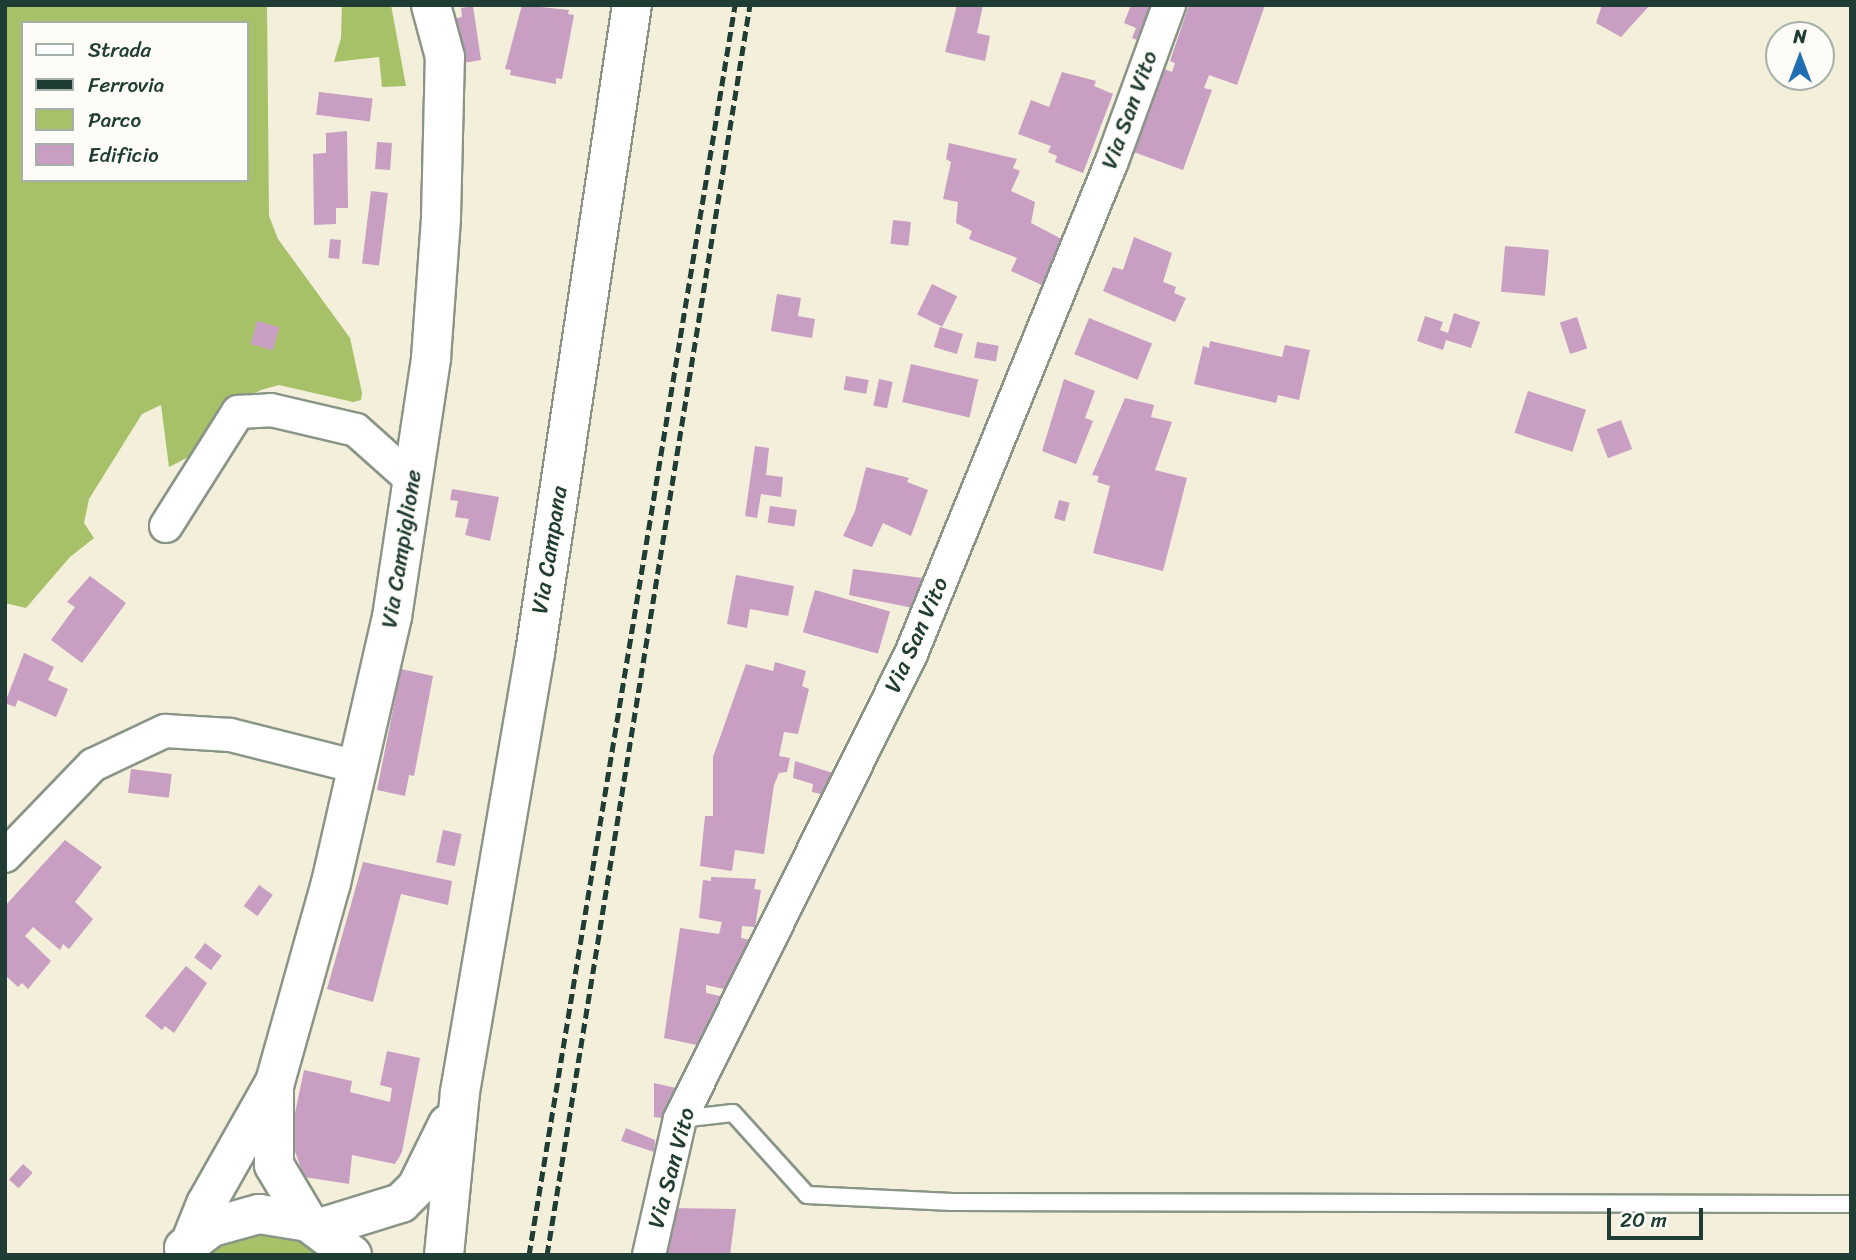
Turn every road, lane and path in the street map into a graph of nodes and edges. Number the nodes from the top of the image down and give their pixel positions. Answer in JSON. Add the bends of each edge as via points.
{"nodes":[{"id":1,"x":431,"y":5,"type":"edge"},
{"id":2,"x":632,"y":5,"type":"edge"},
{"id":3,"x":1169,"y":5,"type":"edge"},
{"id":4,"x":413,"y":481,"type":"junction"},
{"id":5,"x":166,"y":526,"type":"dead end"},
{"id":6,"x":357,"y":767,"type":"junction"},
{"id":7,"x":5,"y":856,"type":"edge"},
{"id":8,"x":275,"y":1082,"type":"junction"},
{"id":9,"x":460,"y":1092,"type":"junction"},
{"id":10,"x":680,"y":1119,"type":"junction"},
{"id":11,"x":1851,"y":1204,"type":"edge"},
{"id":12,"x":314,"y":1225,"type":"junction"},
{"id":13,"x":443,"y":1250,"type":"edge"},
{"id":14,"x":181,"y":1251,"type":"edge"},
{"id":15,"x":352,"y":1255,"type":"edge"},
{"id":16,"x":649,"y":1255,"type":"edge"}],
"edges":[{"from":1,"to":4,"type":"main road","name":"Via Campiglione","via":[[445,57],[442,217],[431,359]]},
{"from":2,"to":9,"type":"main road","name":"Via Campana","via":[[535,653]]},
{"from":3,"to":10,"type":"street","name":"Via San Vito","via":[[1112,161],[911,654]]},
{"from":4,"to":5,"type":"street","via":[[356,430],[271,410],[238,412]]},
{"from":4,"to":6,"type":"main road","name":"Via Campiglione","via":[[393,617]]},
{"from":6,"to":7,"type":"street","via":[[230,735],[165,731],[93,765]]},
{"from":6,"to":8,"type":"main road","name":"Via Campiglione","via":[[331,883]]},
{"from":8,"to":12,"type":"main road","name":"Via Campiglione","via":[[274,1165]]},
{"from":8,"to":14,"type":"main road","name":"Via Campiglione"},
{"from":9,"to":12,"type":"main road","name":"Via Campana","via":[[417,1187],[401,1203],[377,1213]]},
{"from":9,"to":13,"type":"main road","name":"Via Campana"},
{"from":10,"to":11,"type":"lane","via":[[733,1113],[807,1195],[966,1202]]},
{"from":10,"to":16,"type":"street","name":"Via San Vito"},
{"from":12,"to":14,"type":"main road","via":[[284,1216],[247,1216],[212,1227]]},
{"from":12,"to":15,"type":"main road"}]}
